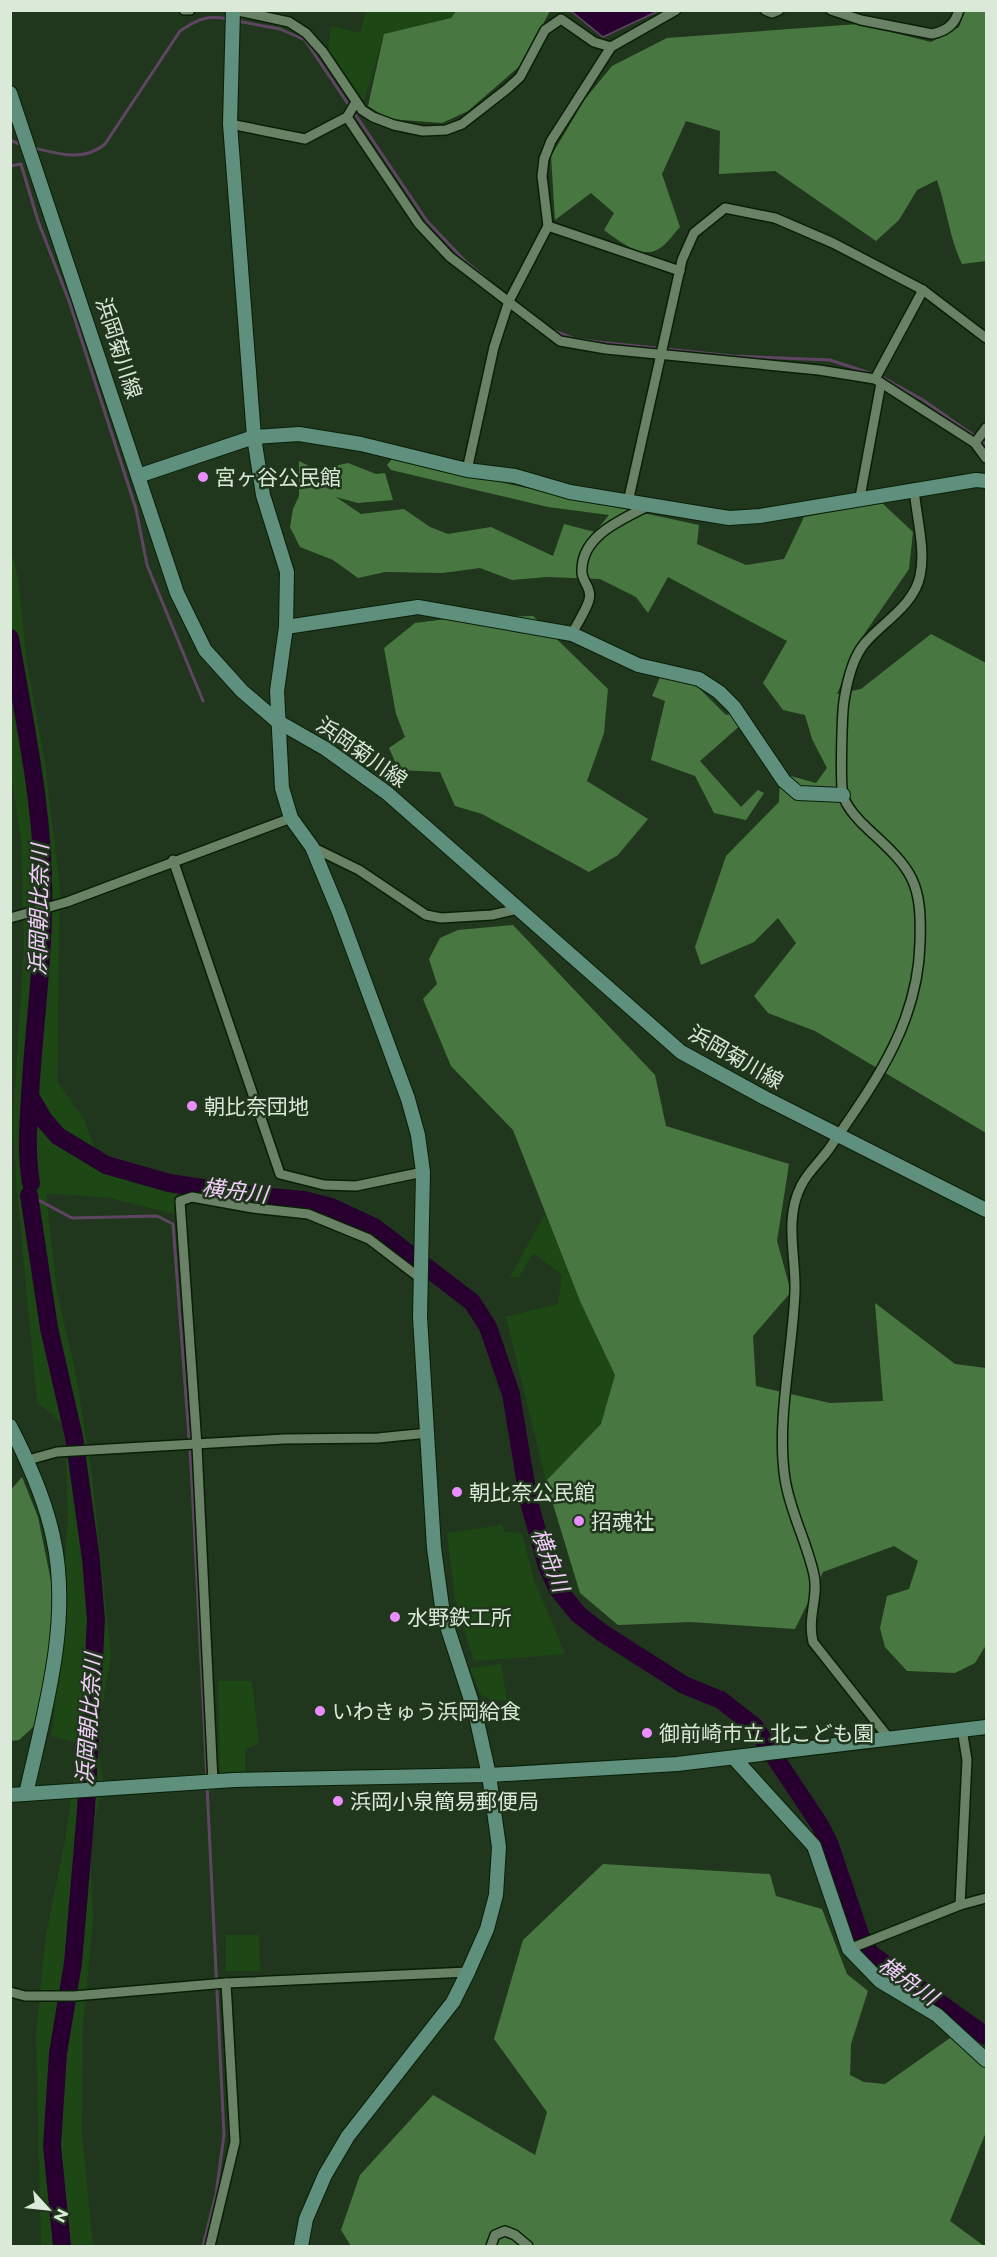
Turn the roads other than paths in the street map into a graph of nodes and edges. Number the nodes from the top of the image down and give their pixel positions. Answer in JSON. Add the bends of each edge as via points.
{"nodes":[{"id":1,"x":184,"y":10,"type":"edge"},
{"id":2,"x":190,"y":10,"type":"edge"},
{"id":3,"x":233,"y":10,"type":"edge"},
{"id":4,"x":676,"y":10,"type":"edge"},
{"id":5,"x":765,"y":10,"type":"edge"},
{"id":6,"x":779,"y":10,"type":"edge"},
{"id":7,"x":831,"y":10,"type":"edge"},
{"id":8,"x":959,"y":10,"type":"edge"},
{"id":9,"x":611,"y":47,"type":"junction"},
{"id":10,"x":10,"y":93,"type":"edge"},
{"id":11,"x":356,"y":102,"type":"junction"},
{"id":12,"x":348,"y":117,"type":"junction"},
{"id":13,"x":230,"y":124,"type":"junction"},
{"id":14,"x":548,"y":226,"type":"junction"},
{"id":15,"x":680,"y":271,"type":"junction"},
{"id":16,"x":923,"y":290,"type":"junction"},
{"id":17,"x":509,"y":301,"type":"junction"},
{"id":18,"x":987,"y":338,"type":"edge"},
{"id":19,"x":661,"y":354,"type":"junction"},
{"id":20,"x":878,"y":378,"type":"junction"},
{"id":21,"x":980,"y":436,"type":"edge"},
{"id":22,"x":254,"y":437,"type":"junction"},
{"id":23,"x":987,"y":458,"type":"edge"},
{"id":24,"x":467,"y":470,"type":"junction"},
{"id":25,"x":138,"y":476,"type":"junction"},
{"id":26,"x":987,"y":481,"type":"edge"},
{"id":27,"x":914,"y":488,"type":"junction"},
{"id":28,"x":860,"y":498,"type":"junction"},
{"id":29,"x":628,"y":502,"type":"junction"},
{"id":30,"x":648,"y":506,"type":"junction"},
{"id":31,"x":286,"y":627,"type":"junction"},
{"id":32,"x":572,"y":634,"type":"junction"},
{"id":33,"x":277,"y":722,"type":"junction"},
{"id":34,"x":843,"y":795,"type":"junction"},
{"id":35,"x":291,"y":818,"type":"junction"},
{"id":36,"x":312,"y":847,"type":"junction"},
{"id":37,"x":173,"y":860,"type":"junction"},
{"id":38,"x":518,"y":909,"type":"junction"},
{"id":39,"x":10,"y":918,"type":"edge"},
{"id":40,"x":838,"y":1134,"type":"junction"},
{"id":41,"x":423,"y":1172,"type":"junction"},
{"id":42,"x":987,"y":1210,"type":"edge"},
{"id":43,"x":420,"y":1278,"type":"junction"},
{"id":44,"x":10,"y":1426,"type":"edge"},
{"id":45,"x":428,"y":1433,"type":"junction"},
{"id":46,"x":192,"y":1446,"type":"junction"},
{"id":47,"x":28,"y":1460,"type":"junction"},
{"id":48,"x":987,"y":1727,"type":"edge"},
{"id":49,"x":962,"y":1729,"type":"junction"},
{"id":50,"x":888,"y":1737,"type":"junction"},
{"id":51,"x":734,"y":1758,"type":"junction"},
{"id":52,"x":489,"y":1775,"type":"junction"},
{"id":53,"x":208,"y":1782,"type":"junction"},
{"id":54,"x":26,"y":1794,"type":"junction"},
{"id":55,"x":10,"y":1795,"type":"edge"},
{"id":56,"x":987,"y":1898,"type":"edge"},
{"id":57,"x":960,"y":1905,"type":"junction"},
{"id":58,"x":849,"y":1949,"type":"junction"},
{"id":59,"x":468,"y":1972,"type":"junction"},
{"id":60,"x":226,"y":1983,"type":"junction"},
{"id":61,"x":10,"y":1992,"type":"edge"},
{"id":62,"x":987,"y":2060,"type":"edge"},
{"id":63,"x":210,"y":2247,"type":"edge"},
{"id":64,"x":301,"y":2247,"type":"edge"},
{"id":65,"x":491,"y":2247,"type":"edge"},
{"id":66,"x":528,"y":2247,"type":"edge"}],
"edges":[{"from":1,"to":2,"type":"street"},
{"from":3,"to":11,"type":"street","via":[[289,22],[306,33]]},
{"from":3,"to":13,"type":"street"},
{"from":4,"to":9,"type":"street"},
{"from":5,"to":6,"type":"street"},
{"from":7,"to":8,"type":"street","via":[[932,34],[944,32]]},
{"from":9,"to":11,"type":"street","via":[[594,42],[561,19],[545,30],[520,77],[462,124],[446,130],[423,131],[394,125],[373,117]]},
{"from":9,"to":14,"type":"street","via":[[551,141],[544,159],[542,176]]},
{"from":10,"to":25,"type":"street","name":"浜岡菊川線"},
{"from":11,"to":12,"type":"street"},
{"from":12,"to":13,"type":"street","via":[[305,139]]},
{"from":12,"to":17,"type":"street","via":[[419,224],[450,257]]},
{"from":13,"to":22,"type":"street"},
{"from":14,"to":15,"type":"street"},
{"from":14,"to":17,"type":"street"},
{"from":15,"to":16,"type":"street","via":[[694,233],[725,208],[793,224]]},
{"from":15,"to":19,"type":"street"},
{"from":16,"to":18,"type":"street"},
{"from":16,"to":20,"type":"street"},
{"from":17,"to":19,"type":"street","via":[[542,329],[570,345]]},
{"from":17,"to":24,"type":"street","via":[[494,347]]},
{"from":19,"to":20,"type":"street"},
{"from":19,"to":29,"type":"street"},
{"from":20,"to":21,"type":"street"},
{"from":20,"to":28,"type":"street"},
{"from":21,"to":23,"type":"street"},
{"from":22,"to":24,"type":"street","via":[[325,437]]},
{"from":22,"to":25,"type":"street"},
{"from":22,"to":31,"type":"street","via":[[263,495],[286,572]]},
{"from":24,"to":29,"type":"street","via":[[515,476],[570,492]]},
{"from":25,"to":33,"type":"street","name":"浜岡菊川線","via":[[177,594],[205,650]]},
{"from":26,"to":27,"type":"street"},
{"from":27,"to":28,"type":"street"},
{"from":27,"to":34,"type":"street","via":[[920,576],[910,599],[863,644],[855,659],[844,703]]},
{"from":28,"to":30,"type":"street","via":[[729,518]]},
{"from":29,"to":30,"type":"street"},
{"from":30,"to":32,"type":"street","via":[[596,536],[585,555],[582,574],[589,599]]},
{"from":31,"to":32,"type":"street","via":[[418,607]]},
{"from":31,"to":33,"type":"street"},
{"from":32,"to":34,"type":"street","via":[[638,665],[699,679],[734,707],[784,781],[798,793]]},
{"from":33,"to":35,"type":"street","via":[[282,789]]},
{"from":33,"to":38,"type":"street","name":"浜岡菊川線","via":[[326,748],[387,793]]},
{"from":34,"to":40,"type":"street","via":[[861,822],[904,862],[920,903],[920,947],[907,1020],[877,1077]]},
{"from":35,"to":36,"type":"street"},
{"from":35,"to":37,"type":"street"},
{"from":36,"to":38,"type":"street","via":[[359,870],[426,915],[492,915]]},
{"from":36,"to":41,"type":"street","via":[[408,1100]]},
{"from":37,"to":39,"type":"street","via":[[67,902]]},
{"from":37,"to":41,"type":"street","via":[[279,1174],[324,1185],[356,1186]]},
{"from":38,"to":40,"type":"street","name":"浜岡菊川線","via":[[681,1052]]},
{"from":40,"to":42,"type":"street","name":"浜岡菊川線"},
{"from":40,"to":50,"type":"street","via":[[802,1184],[794,1204],[795,1289],[783,1437],[784,1477],[814,1575],[816,1591],[809,1627],[813,1642]]},
{"from":41,"to":43,"type":"street"},
{"from":43,"to":45,"type":"street"},
{"from":43,"to":46,"type":"street","via":[[369,1239],[308,1214],[192,1197],[180,1201]]},
{"from":44,"to":47,"type":"street"},
{"from":45,"to":46,"type":"street"},
{"from":45,"to":52,"type":"street","via":[[434,1548],[443,1614],[475,1712]]},
{"from":46,"to":47,"type":"street","via":[[57,1452]]},
{"from":46,"to":53,"type":"street"},
{"from":47,"to":54,"type":"street","via":[[53,1538],[58,1616],[43,1718]]},
{"from":48,"to":49,"type":"street"},
{"from":49,"to":50,"type":"street"},
{"from":49,"to":57,"type":"street","via":[[967,1760]]},
{"from":50,"to":51,"type":"street"},
{"from":51,"to":52,"type":"street"},
{"from":51,"to":58,"type":"street","via":[[814,1846]]},
{"from":52,"to":53,"type":"street"},
{"from":52,"to":59,"type":"street","via":[[499,1847],[496,1895],[487,1929]]},
{"from":53,"to":54,"type":"street"},
{"from":54,"to":55,"type":"street"},
{"from":56,"to":57,"type":"street"},
{"from":57,"to":58,"type":"street"},
{"from":58,"to":62,"type":"street","via":[[880,1981],[937,2015]]},
{"from":59,"to":60,"type":"street"},
{"from":59,"to":64,"type":"street","via":[[453,2002],[325,2175],[306,2219]]},
{"from":60,"to":61,"type":"street","via":[[74,1996],[25,1996]]},
{"from":60,"to":63,"type":"street","via":[[235,2142]]},
{"from":65,"to":66,"type":"street","via":[[495,2235],[505,2231]]}]}
